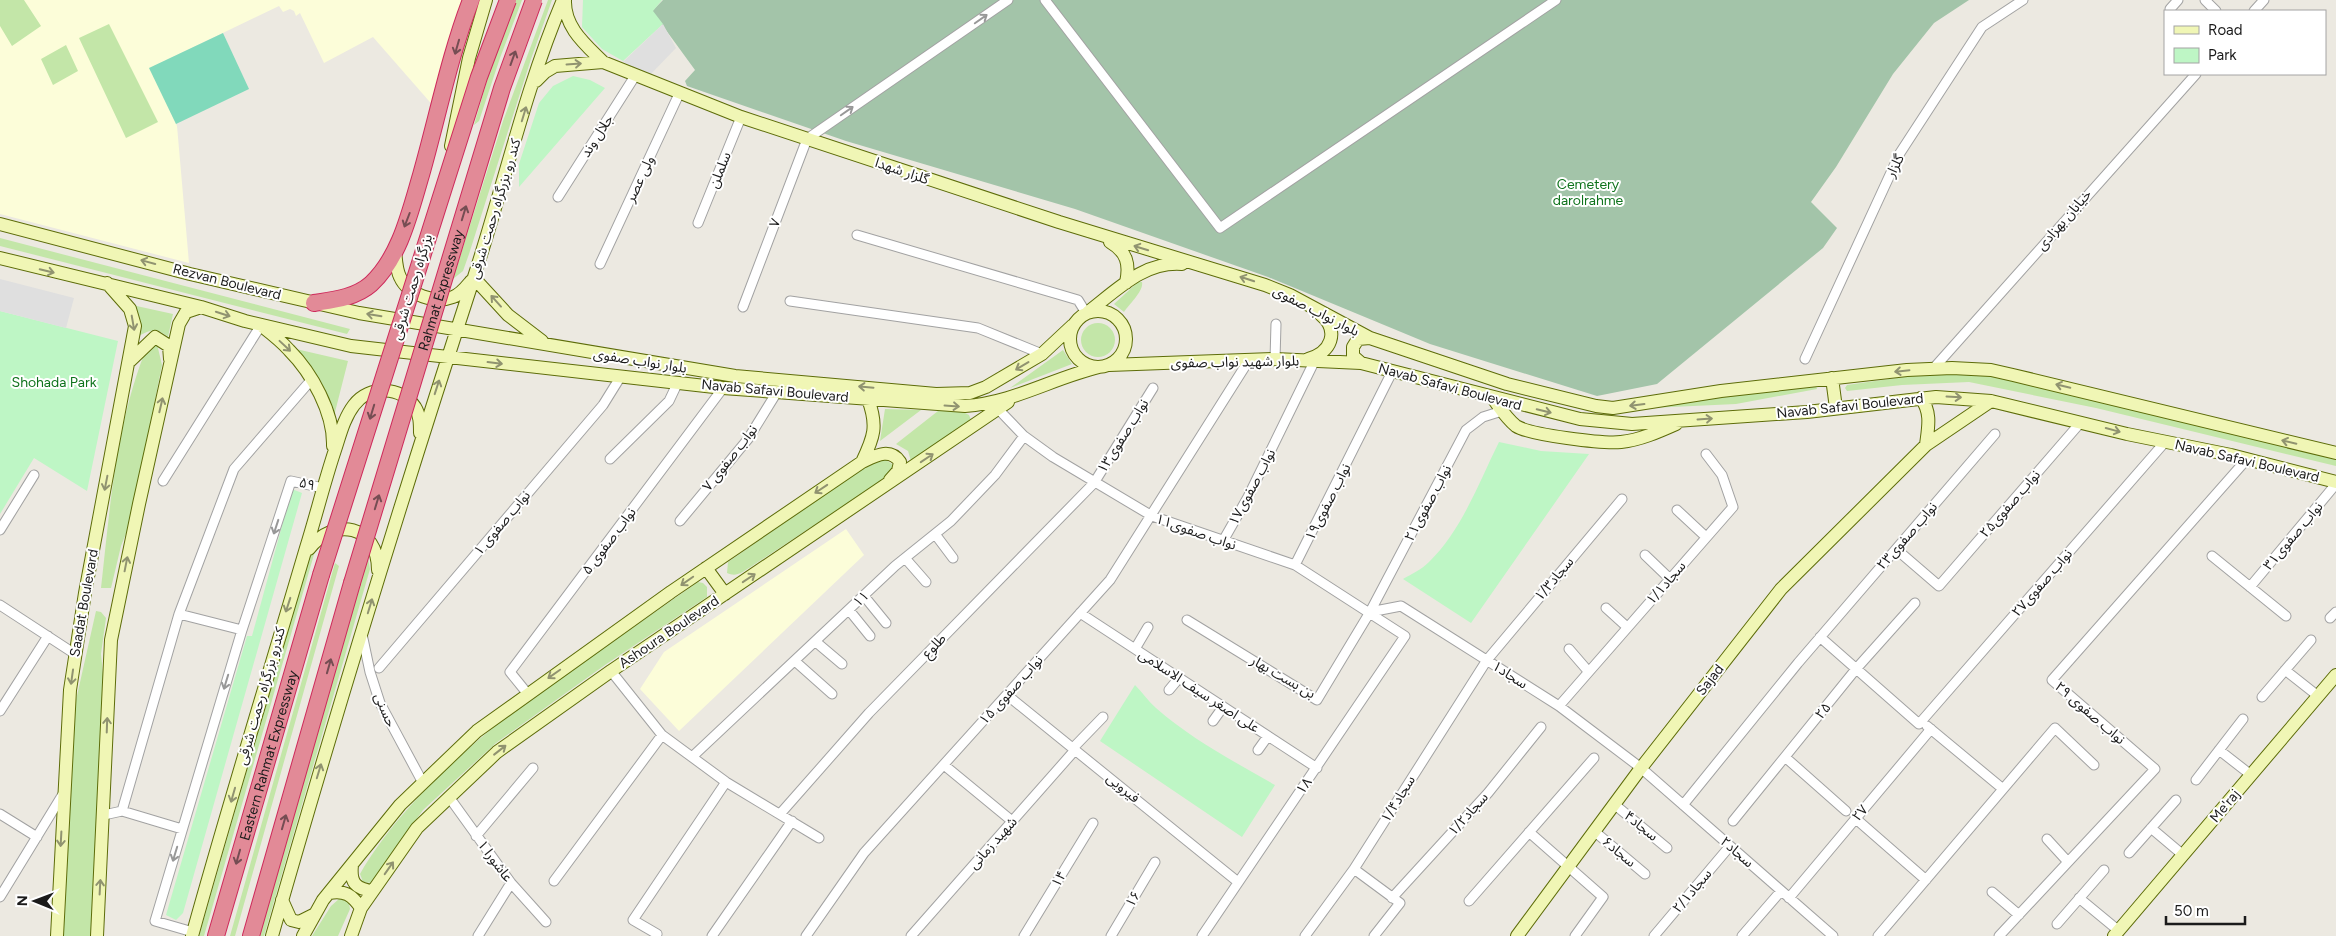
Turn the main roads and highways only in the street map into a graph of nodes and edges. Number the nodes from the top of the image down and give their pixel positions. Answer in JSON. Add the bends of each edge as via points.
{"nodes":[{"id":1,"x":471,"y":0,"type":"edge"},
{"id":2,"x":486,"y":0,"type":"edge"},
{"id":3,"x":508,"y":0,"type":"edge"},
{"id":4,"x":534,"y":0,"type":"edge"},
{"id":5,"x":564,"y":0,"type":"edge"},
{"id":6,"x":603,"y":62,"type":"junction"},
{"id":7,"x":533,"y":85,"type":"junction"},
{"id":8,"x":441,"y":196,"type":"junction"},
{"id":9,"x":1059,"y":222,"type":"junction"},
{"id":10,"x":0,"y":224,"type":"edge"},
{"id":11,"x":395,"y":250,"type":"junction"},
{"id":12,"x":0,"y":258,"type":"edge"},
{"id":13,"x":1205,"y":265,"type":"junction"},
{"id":14,"x":474,"y":278,"type":"junction"},
{"id":15,"x":1126,"y":283,"type":"junction"},
{"id":16,"x":107,"y":284,"type":"junction"},
{"id":17,"x":1290,"y":295,"type":"junction"},
{"id":18,"x":314,"y":303,"type":"junction"},
{"id":19,"x":201,"y":307,"type":"junction"},
{"id":20,"x":1086,"y":314,"type":"junction"},
{"id":21,"x":245,"y":321,"type":"junction"},
{"id":22,"x":1073,"y":325,"type":"junction"},
{"id":23,"x":456,"y":328,"type":"junction"},
{"id":24,"x":1370,"y":338,"type":"junction"},
{"id":25,"x":546,"y":344,"type":"junction"},
{"id":26,"x":447,"y":357,"type":"junction"},
{"id":27,"x":1309,"y":360,"type":"junction"},
{"id":28,"x":130,"y":361,"type":"junction"},
{"id":29,"x":1361,"y":363,"type":"junction"},
{"id":30,"x":170,"y":364,"type":"junction"},
{"id":31,"x":662,"y":364,"type":"junction"},
{"id":32,"x":1104,"y":366,"type":"junction"},
{"id":33,"x":1832,"y":378,"type":"junction"},
{"id":34,"x":660,"y":380,"type":"junction"},
{"id":35,"x":1013,"y":397,"type":"junction"},
{"id":36,"x":1492,"y":397,"type":"junction"},
{"id":37,"x":1921,"y":398,"type":"junction"},
{"id":38,"x":868,"y":399,"type":"junction"},
{"id":39,"x":1991,"y":401,"type":"junction"},
{"id":40,"x":1836,"y":408,"type":"junction"},
{"id":41,"x":1685,"y":420,"type":"junction"},
{"id":42,"x":1926,"y":445,"type":"junction"},
{"id":43,"x":418,"y":448,"type":"junction"},
{"id":44,"x":2336,"y":453,"type":"edge"},
{"id":45,"x":333,"y":456,"type":"junction"},
{"id":46,"x":862,"y":462,"type":"junction"},
{"id":47,"x":2336,"y":483,"type":"edge"},
{"id":48,"x":883,"y":488,"type":"junction"},
{"id":49,"x":303,"y":558,"type":"junction"},
{"id":50,"x":706,"y":568,"type":"junction"},
{"id":51,"x":321,"y":575,"type":"joint"},
{"id":52,"x":378,"y":580,"type":"junction"},
{"id":53,"x":724,"y":594,"type":"junction"},
{"id":54,"x":2336,"y":675,"type":"edge"},
{"id":55,"x":352,"y":865,"type":"junction"},
{"id":56,"x":373,"y":890,"type":"junction"},
{"id":57,"x":329,"y":893,"type":"junction"},
{"id":58,"x":282,"y":900,"type":"junction"},
{"id":59,"x":361,"y":908,"type":"junction"},
{"id":60,"x":313,"y":915,"type":"junction"},
{"id":61,"x":192,"y":934,"type":"edge"},
{"id":62,"x":2117,"y":934,"type":"edge"},
{"id":63,"x":57,"y":936,"type":"edge"},
{"id":64,"x":97,"y":936,"type":"edge"},
{"id":65,"x":216,"y":936,"type":"edge"},
{"id":66,"x":252,"y":936,"type":"edge"},
{"id":67,"x":272,"y":936,"type":"edge"},
{"id":68,"x":304,"y":936,"type":"edge"},
{"id":69,"x":351,"y":936,"type":"edge"},
{"id":70,"x":1517,"y":936,"type":"edge"}],
"edges":[{"from":1,"to":11,"type":"highway","one_way":true,"via":[[411,208]]},
{"from":2,"to":8,"type":"main road","via":[[469,58]]},
{"from":3,"to":8,"type":"highway","name":"بزرگراه رحمت شرقی","bridge":true,"via":[[479,77]]},
{"from":66,"to":4,"type":"highway","name":"Rahmat Expressway","one_way":true,"bridge":true,"via":[[352,583],[502,88]]},
{"from":5,"to":6,"type":"main road","name":"گلزار شهدا","via":[[573,31]]},
{"from":5,"to":7,"type":"main road","name":"کند رو بزرگراه رحمت شرقی"},
{"from":7,"to":6,"type":"main road","name":"گلزار شهدا","one_way":true,"via":[[555,66]]},
{"from":6,"to":9,"type":"main road","name":"گلزار شهدا","via":[[741,118]]},
{"from":14,"to":7,"type":"main road","name":"کند رو بزرگراه رحمت شرقی","one_way":true},
{"from":8,"to":51,"type":"highway","name":"بزرگراه رحمت شرقی","one_way":true,"bridge":true},
{"from":13,"to":9,"type":"main road","name":"گلزار شهدا","one_way":true},
{"from":9,"to":15,"type":"main road","via":[[1120,248],[1128,264]]},
{"from":18,"to":10,"type":"main road","name":"Rezvan Boulevard","one_way":true},
{"from":11,"to":14,"type":"main road","via":[[399,275],[409,290],[419,295],[437,299],[453,297]]},
{"from":11,"to":18,"type":"highway","via":[[381,272],[358,293]]},
{"from":12,"to":16,"type":"main road","one_way":true},
{"from":13,"to":15,"type":"main road","via":[[1171,263],[1154,266]]},
{"from":17,"to":13,"type":"main road","name":"بلوار نواب صفوی","one_way":true},
{"from":14,"to":23,"type":"main road","name":"کند رو بزرگراه رحمت شرقی"},
{"from":25,"to":14,"type":"main road","one_way":true,"via":[[508,315]]},
{"from":15,"to":20,"type":"main road"},
{"from":16,"to":19,"type":"main road"},
{"from":16,"to":28,"type":"main road","name":"Saadat Boulevard","one_way":true,"via":[[130,309],[135,326]]},
{"from":17,"to":24,"type":"main road","name":"بلوار نواب صفوی"},
{"from":17,"to":27,"type":"main road","via":[[1323,316],[1330,327],[1330,341],[1324,351]]},
{"from":23,"to":18,"type":"main road","name":"Rezvan Boulevard","one_way":true},
{"from":19,"to":21,"type":"main road","one_way":true},
{"from":19,"to":30,"type":"main road","via":[[186,312],[179,324]]},
{"from":20,"to":22,"type":"main road"},
{"from":20,"to":32,"type":"main road","via":[[1104,312],[1118,320],[1123,328],[1125,345],[1116,360]]},
{"from":21,"to":26,"type":"main road","via":[[351,346]]},
{"from":21,"to":45,"type":"main road","one_way":true,"via":[[261,325],[290,350],[312,379],[333,432]]},
{"from":22,"to":31,"type":"main road","name":"بلوار نواب صفوی","one_way":true,"via":[[1042,354],[970,393],[936,394],[734,376]]},
{"from":22,"to":32,"type":"main road","via":[[1070,342],[1076,357],[1082,363]]},
{"from":23,"to":25,"type":"main road","name":"بلوار نواب صفوی"},
{"from":23,"to":26,"type":"main road","name":"کند رو بزرگراه رحمت شرقی"},
{"from":24,"to":29,"type":"main road","via":[[1358,339],[1352,347],[1352,356]]},
{"from":33,"to":24,"type":"main road","name":"Navab Safavi Boulevard","one_way":true,"via":[[1613,408],[1507,384]]},
{"from":25,"to":31,"type":"main road","name":"بلوار نواب صفوی"},
{"from":26,"to":34,"type":"main road","name":"Navab Safavi Boulevard","one_way":true},
{"from":43,"to":26,"type":"main road","name":"کند رو بزرگراه رحمت شرقی","one_way":true},
{"from":27,"to":29,"type":"main road","name":"بلوار شهید نواب صفوی"},
{"from":27,"to":32,"type":"main road","name":"بلوار شهید نواب صفوی"},
{"from":28,"to":30,"type":"main road","via":[[155,337],[169,346]]},
{"from":28,"to":63,"type":"main road","name":"Saadat Boulevard","one_way":true,"via":[[69,699]]},
{"from":29,"to":36,"type":"main road","name":"Navab Safavi Boulevard"},
{"from":64,"to":30,"type":"main road","one_way":true,"via":[[111,640]]},
{"from":31,"to":34,"type":"main road"},
{"from":32,"to":35,"type":"main road","name":"Navab Safavi Boulevard","via":[[1077,372]]},
{"from":33,"to":40,"type":"main road"},
{"from":44,"to":33,"type":"main road","name":"Navab Safavi Boulevard","one_way":true,"via":[[2007,374],[1972,369],[1933,369]]},
{"from":34,"to":38,"type":"main road","name":"Navab Safavi Boulevard"},
{"from":38,"to":35,"type":"main road","name":"Navab Safavi Boulevard","one_way":true,"via":[[965,406]]},
{"from":48,"to":35,"type":"main road","name":"Ashoura Boulevard","one_way":true,"via":[[999,410]]},
{"from":36,"to":41,"type":"main road","name":"Navab Safavi Boulevard","one_way":true,"via":[[1605,422],[1632,424]]},
{"from":36,"to":41,"type":"main road","via":[[1506,418],[1519,427],[1553,436],[1621,442],[1650,435]]},
{"from":37,"to":39,"type":"main road","name":"Navab Safavi Boulevard","one_way":true},
{"from":37,"to":40,"type":"main road","name":"Navab Safavi Boulevard"},
{"from":37,"to":42,"type":"main road","via":[[1929,416]]},
{"from":38,"to":46,"type":"main road","via":[[875,418],[873,439]]},
{"from":39,"to":42,"type":"main road","name":"Sajad"},
{"from":39,"to":47,"type":"main road","name":"Navab Safavi Boulevard","one_way":true,"via":[[2247,459]]},
{"from":41,"to":40,"type":"main road","name":"Navab Safavi Boulevard","one_way":true},
{"from":42,"to":70,"type":"main road","name":"Sajad","via":[[1782,589],[1640,768]]},
{"from":43,"to":45,"type":"main road","name":"کندرو بزرگراه رحمت شرقی","via":[[420,419],[412,404],[398,393],[376,391],[363,396],[353,406]]},
{"from":43,"to":52,"type":"main road"},
{"from":45,"to":49,"type":"main road","name":"کندرو بزرگراه رحمت شرقی"},
{"from":46,"to":48,"type":"main road","via":[[884,453],[898,458],[898,472]]},
{"from":46,"to":50,"type":"main road","one_way":true},
{"from":53,"to":48,"type":"main road","name":"Ashoura Boulevard","one_way":true},
{"from":49,"to":52,"type":"main road","via":[[324,534],[340,528],[350,529],[365,536],[373,546],[378,559]]},
{"from":49,"to":61,"type":"main road","name":"کندرو بزرگراه رحمت شرقی","one_way":true},
{"from":50,"to":53,"type":"main road"},
{"from":50,"to":55,"type":"main road","one_way":true,"via":[[476,731],[400,806]]},
{"from":51,"to":65,"type":"highway","name":"Eastern Rahmat Expressway","one_way":true},
{"from":58,"to":52,"type":"main road","one_way":true},
{"from":56,"to":53,"type":"main road","name":"Ashoura Boulevard","one_way":true,"via":[[416,828],[497,752]]},
{"from":54,"to":62,"type":"main road","name":"Me'raj"},
{"from":55,"to":56,"type":"main road","via":[[354,884]]},
{"from":55,"to":57,"type":"main road"},
{"from":56,"to":59,"type":"main road","name":"Ashoura Boulevard"},
{"from":57,"to":59,"type":"main road","via":[[348,893]]},
{"from":57,"to":60,"type":"main road"},
{"from":58,"to":60,"type":"main road","via":[[291,920],[299,922]]},
{"from":58,"to":67,"type":"main road"},
{"from":59,"to":69,"type":"main road","name":"Ashoura Boulevard"},
{"from":60,"to":68,"type":"main road"}]}
